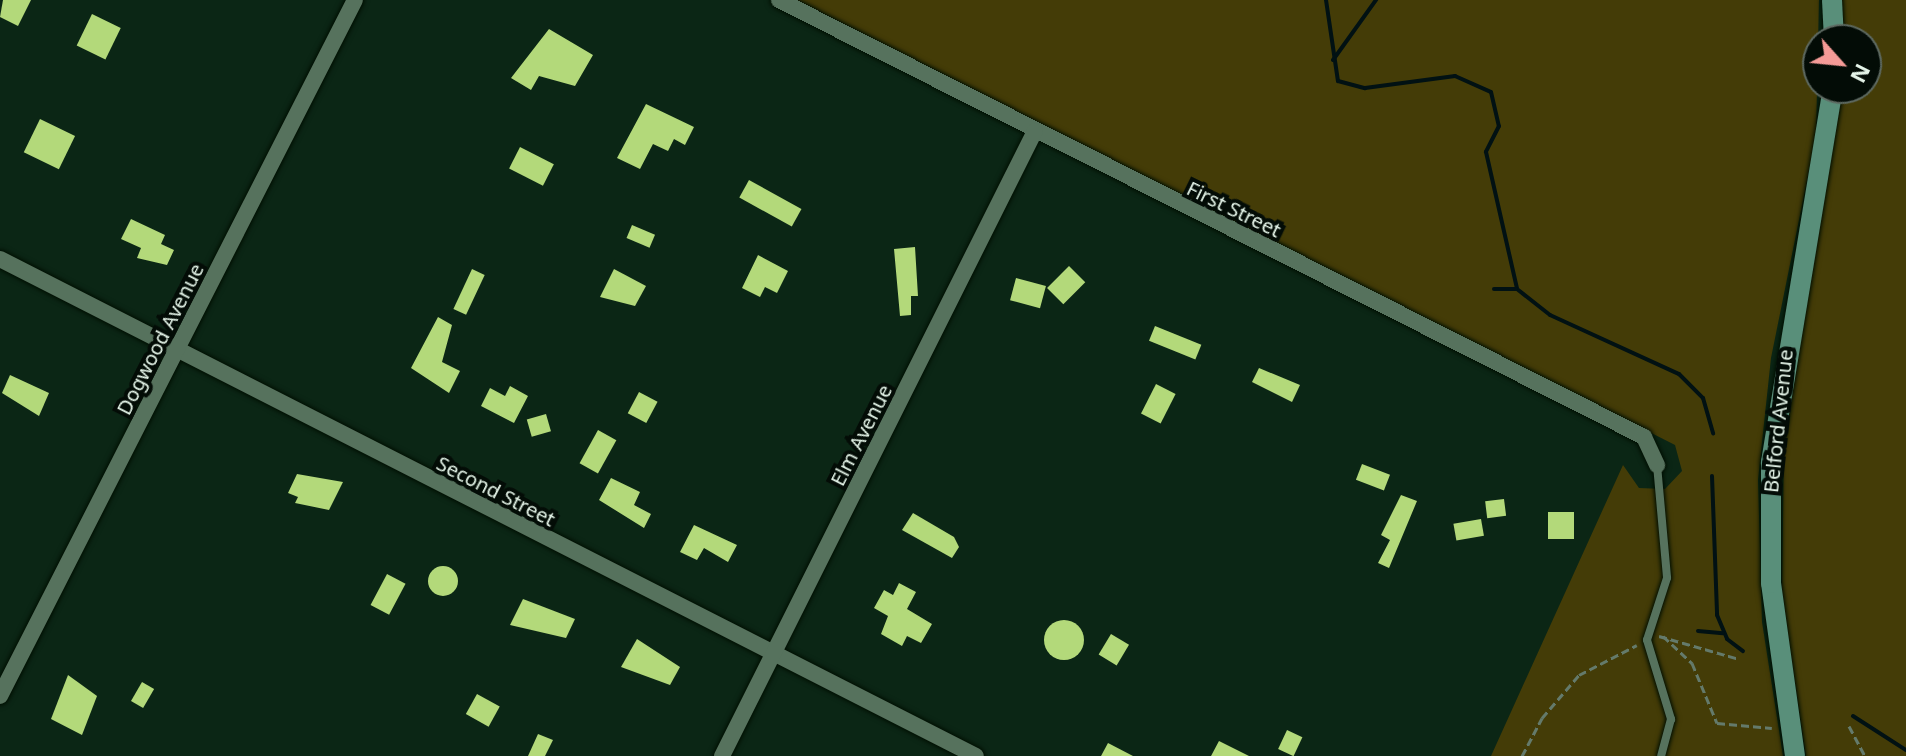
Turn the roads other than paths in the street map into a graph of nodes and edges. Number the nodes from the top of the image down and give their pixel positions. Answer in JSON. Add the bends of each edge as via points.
{"nodes":[{"id":1,"x":355,"y":0,"type":"edge"},
{"id":2,"x":779,"y":0,"type":"edge"},
{"id":3,"x":1832,"y":0,"type":"edge"},
{"id":4,"x":1833,"y":24,"type":"edge"},
{"id":5,"x":1830,"y":104,"type":"edge"},
{"id":6,"x":1035,"y":131,"type":"junction"},
{"id":7,"x":0,"y":259,"type":"edge"},
{"id":8,"x":177,"y":350,"type":"junction"},
{"id":9,"x":1657,"y":465,"type":"joint"},
{"id":10,"x":773,"y":654,"type":"junction"},
{"id":11,"x":0,"y":696,"type":"edge"},
{"id":12,"x":722,"y":756,"type":"edge"},
{"id":13,"x":976,"y":756,"type":"edge"},
{"id":14,"x":1661,"y":756,"type":"edge"},
{"id":15,"x":1795,"y":756,"type":"edge"}],
"edges":[{"from":1,"to":8,"type":"street","name":"Dogwood Avenue"},
{"from":2,"to":6,"type":"street","name":"First Street"},
{"from":3,"to":4,"type":"main road"},
{"from":5,"to":15,"type":"main road","name":"Belford Avenue","via":[[1771,462],[1772,598]]},
{"from":6,"to":9,"type":"street","name":"First Street","via":[[1644,437]]},
{"from":6,"to":10,"type":"street","name":"Elm Avenue"},
{"from":7,"to":8,"type":"street","name":"Second Street"},
{"from":8,"to":10,"type":"street","name":"Second Street"},
{"from":8,"to":11,"type":"street","name":"Dogwood Avenue"},
{"from":9,"to":14,"type":"lane","via":[[1667,578],[1647,640],[1671,719]]},
{"from":10,"to":12,"type":"street","name":"Elm Avenue"},
{"from":10,"to":13,"type":"street","name":"Second Street"}]}
